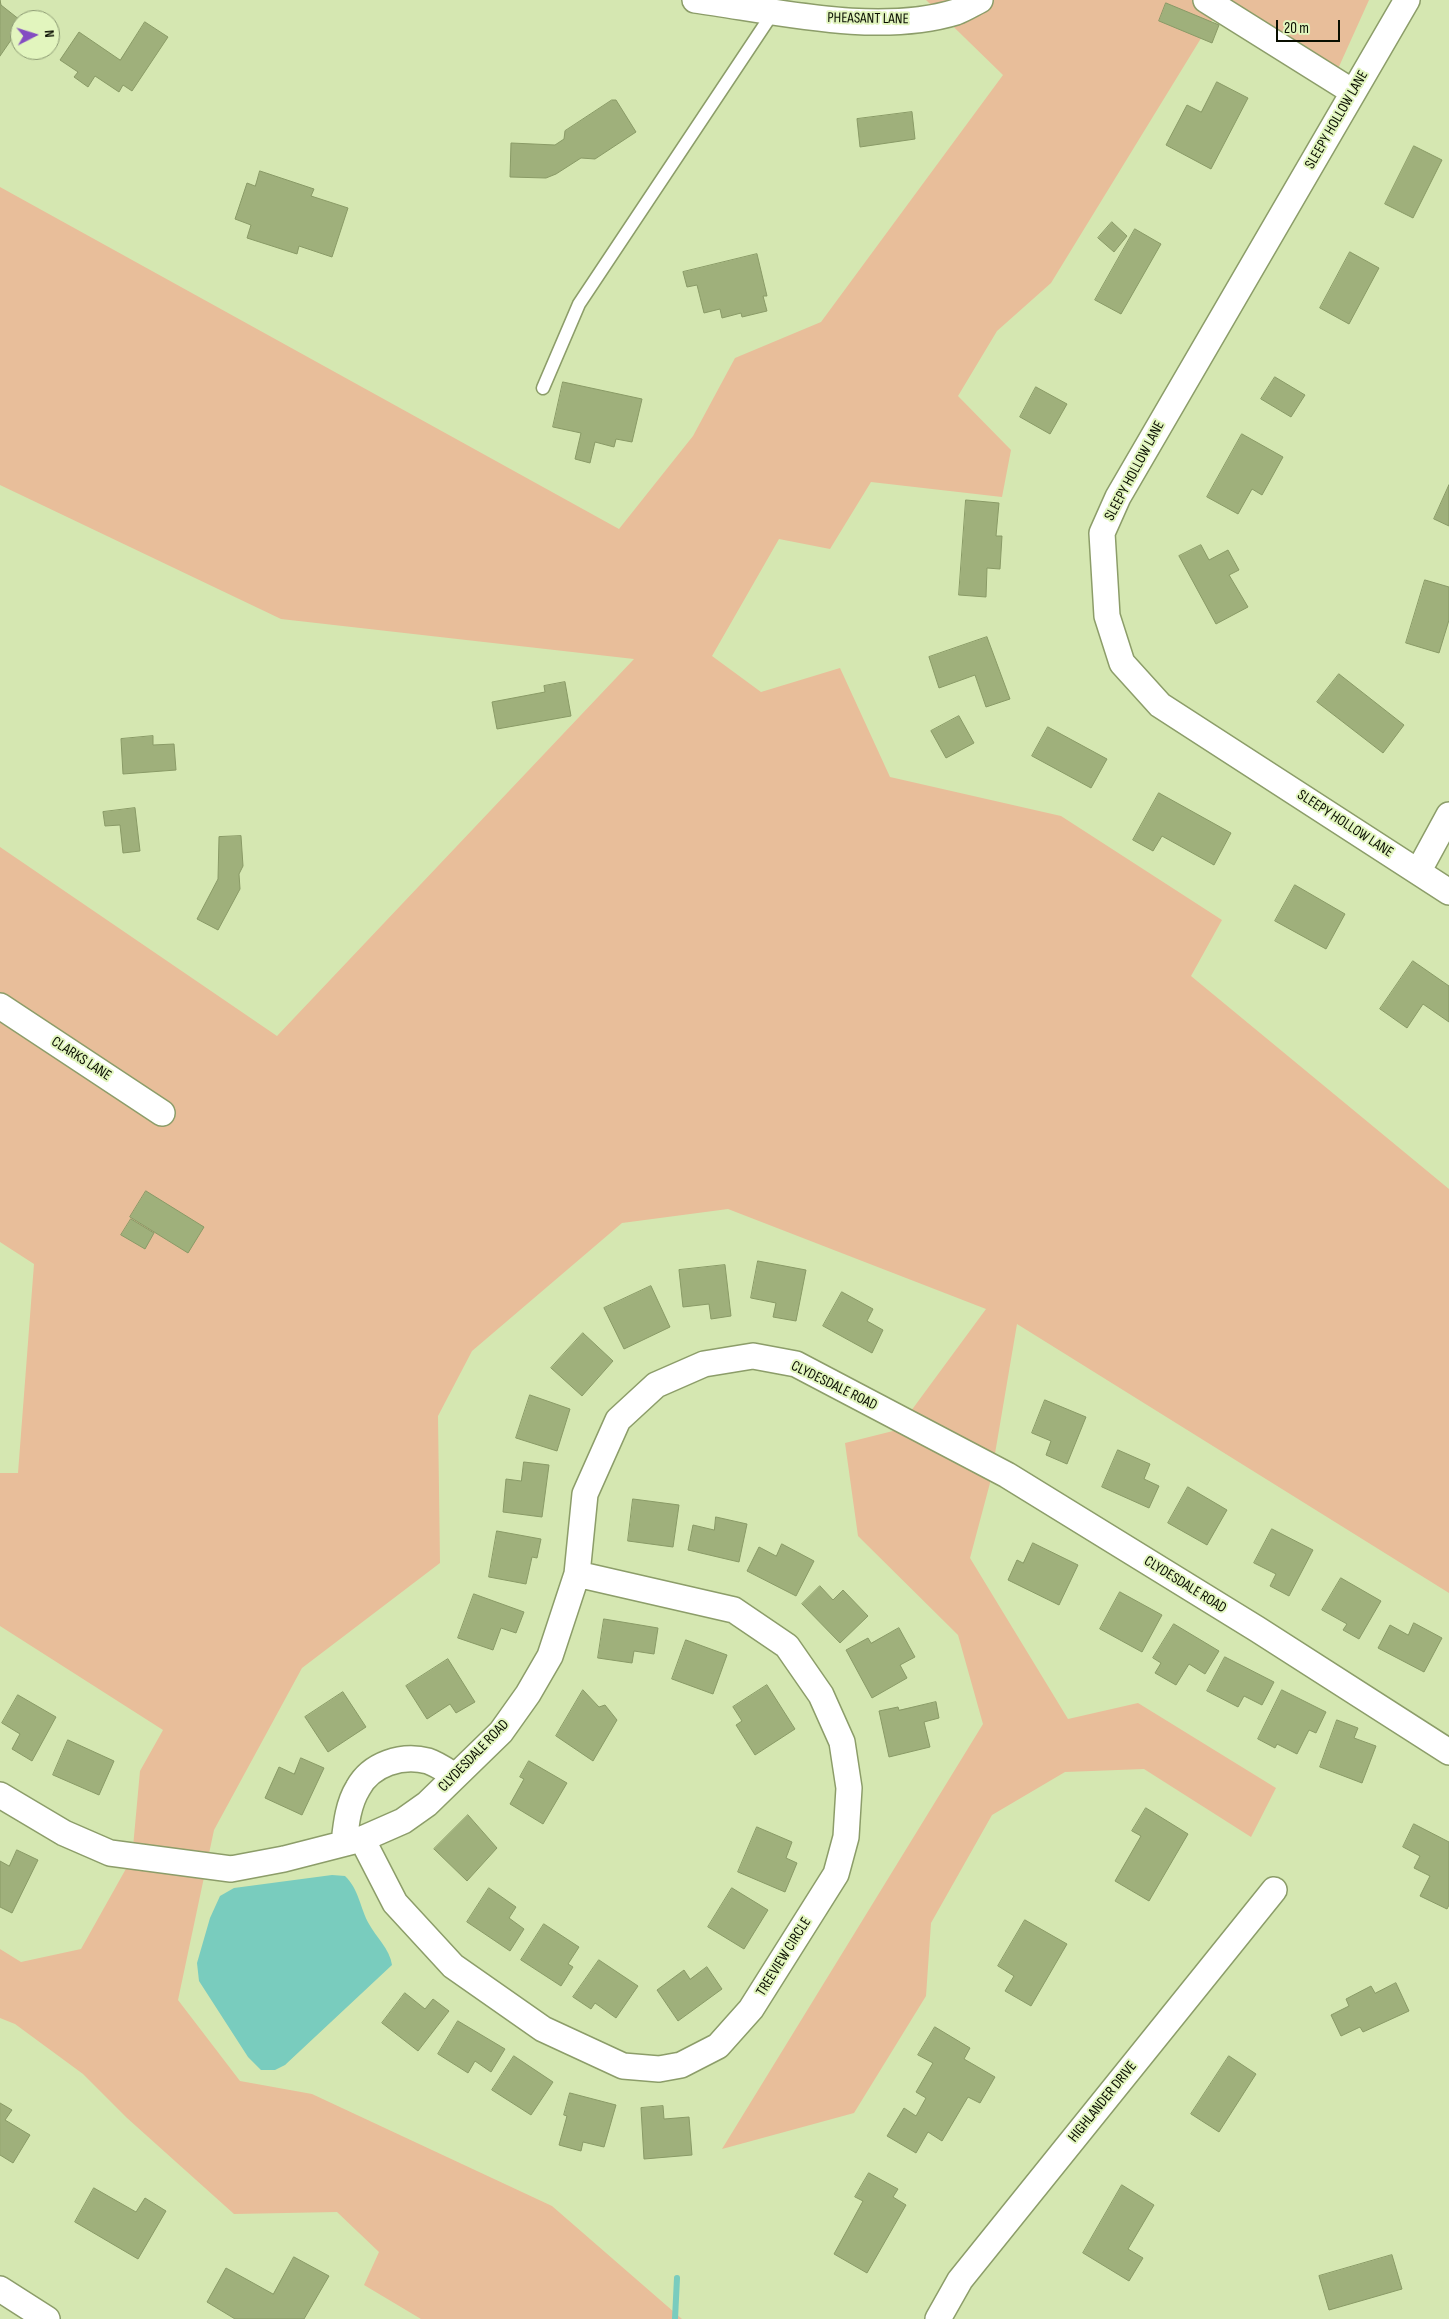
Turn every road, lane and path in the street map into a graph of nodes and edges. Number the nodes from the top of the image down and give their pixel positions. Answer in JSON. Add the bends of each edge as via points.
{"nodes":[{"id":1,"x":695,"y":0,"type":"edge"},
{"id":2,"x":980,"y":0,"type":"edge"},
{"id":3,"x":1206,"y":0,"type":"edge"},
{"id":4,"x":1407,"y":0,"type":"edge"},
{"id":5,"x":774,"y":12,"type":"junction"},
{"id":6,"x":1353,"y":92,"type":"junction"},
{"id":7,"x":543,"y":388,"type":"dead end"},
{"id":8,"x":1449,"y":815,"type":"edge"},
{"id":9,"x":1418,"y":872,"type":"junction"},
{"id":10,"x":1449,"y":892,"type":"edge"},
{"id":11,"x":0,"y":1006,"type":"edge"},
{"id":12,"x":162,"y":1113,"type":"dead end"},
{"id":13,"x":577,"y":1574,"type":"junction"},
{"id":14,"x":1449,"y":1752,"type":"edge"},
{"id":15,"x":455,"y":1776,"type":"junction"},
{"id":16,"x":0,"y":1795,"type":"edge"},
{"id":17,"x":353,"y":1841,"type":"junction"},
{"id":18,"x":1274,"y":1890,"type":"dead end"},
{"id":19,"x":0,"y":2289,"type":"edge"},
{"id":20,"x":46,"y":2319,"type":"edge"},
{"id":21,"x":938,"y":2319,"type":"edge"}],
"edges":[{"from":1,"to":5,"type":"street","name":"PHEASANT LANE"},
{"from":2,"to":5,"type":"street","name":"PHEASANT LANE","via":[[957,12],[918,20],[843,21]]},
{"from":3,"to":6,"type":"street"},
{"from":4,"to":6,"type":"street","name":"SLEEPY HOLLOW LANE"},
{"from":5,"to":7,"type":"lane","via":[[578,304]]},
{"from":6,"to":9,"type":"street","name":"SLEEPY HOLLOW LANE","via":[[1118,497],[1102,533],[1103,573],[1107,616],[1122,662],[1160,705]]},
{"from":8,"to":9,"type":"street"},
{"from":9,"to":10,"type":"street","name":"SLEEPY HOLLOW LANE"},
{"from":11,"to":12,"type":"street","name":"CLARKS LANE"},
{"from":13,"to":14,"type":"street","name":"CLYDESDALE ROAD","via":[[585,1494],[618,1420],[656,1385],[704,1364],[753,1356],[796,1364],[1007,1475]]},
{"from":13,"to":15,"type":"street","name":"CLYDESDALE ROAD","via":[[550,1656],[528,1694],[501,1732]]},
{"from":13,"to":17,"type":"street","name":"TREEVIEW CIRCLE","via":[[734,1610],[787,1646],[821,1695],[842,1742],[849,1788],[846,1837],[836,1874],[751,2009],[718,2046],[681,2065],[659,2069],[623,2066],[543,2029],[453,1966],[395,1903]]},
{"from":15,"to":17,"type":"street","name":"CLYDESDALE ROAD","via":[[427,1804],[403,1821]]},
{"from":15,"to":17,"type":"street","via":[[428,1761],[399,1759],[377,1768],[358,1787],[347,1815]]},
{"from":16,"to":17,"type":"street","name":"CLYDESDALE ROAD","via":[[64,1833],[110,1853],[187,1864],[231,1869]]},
{"from":18,"to":21,"type":"street","name":"HIGHLANDER DRIVE","via":[[960,2280]]},
{"from":19,"to":20,"type":"street"}]}
